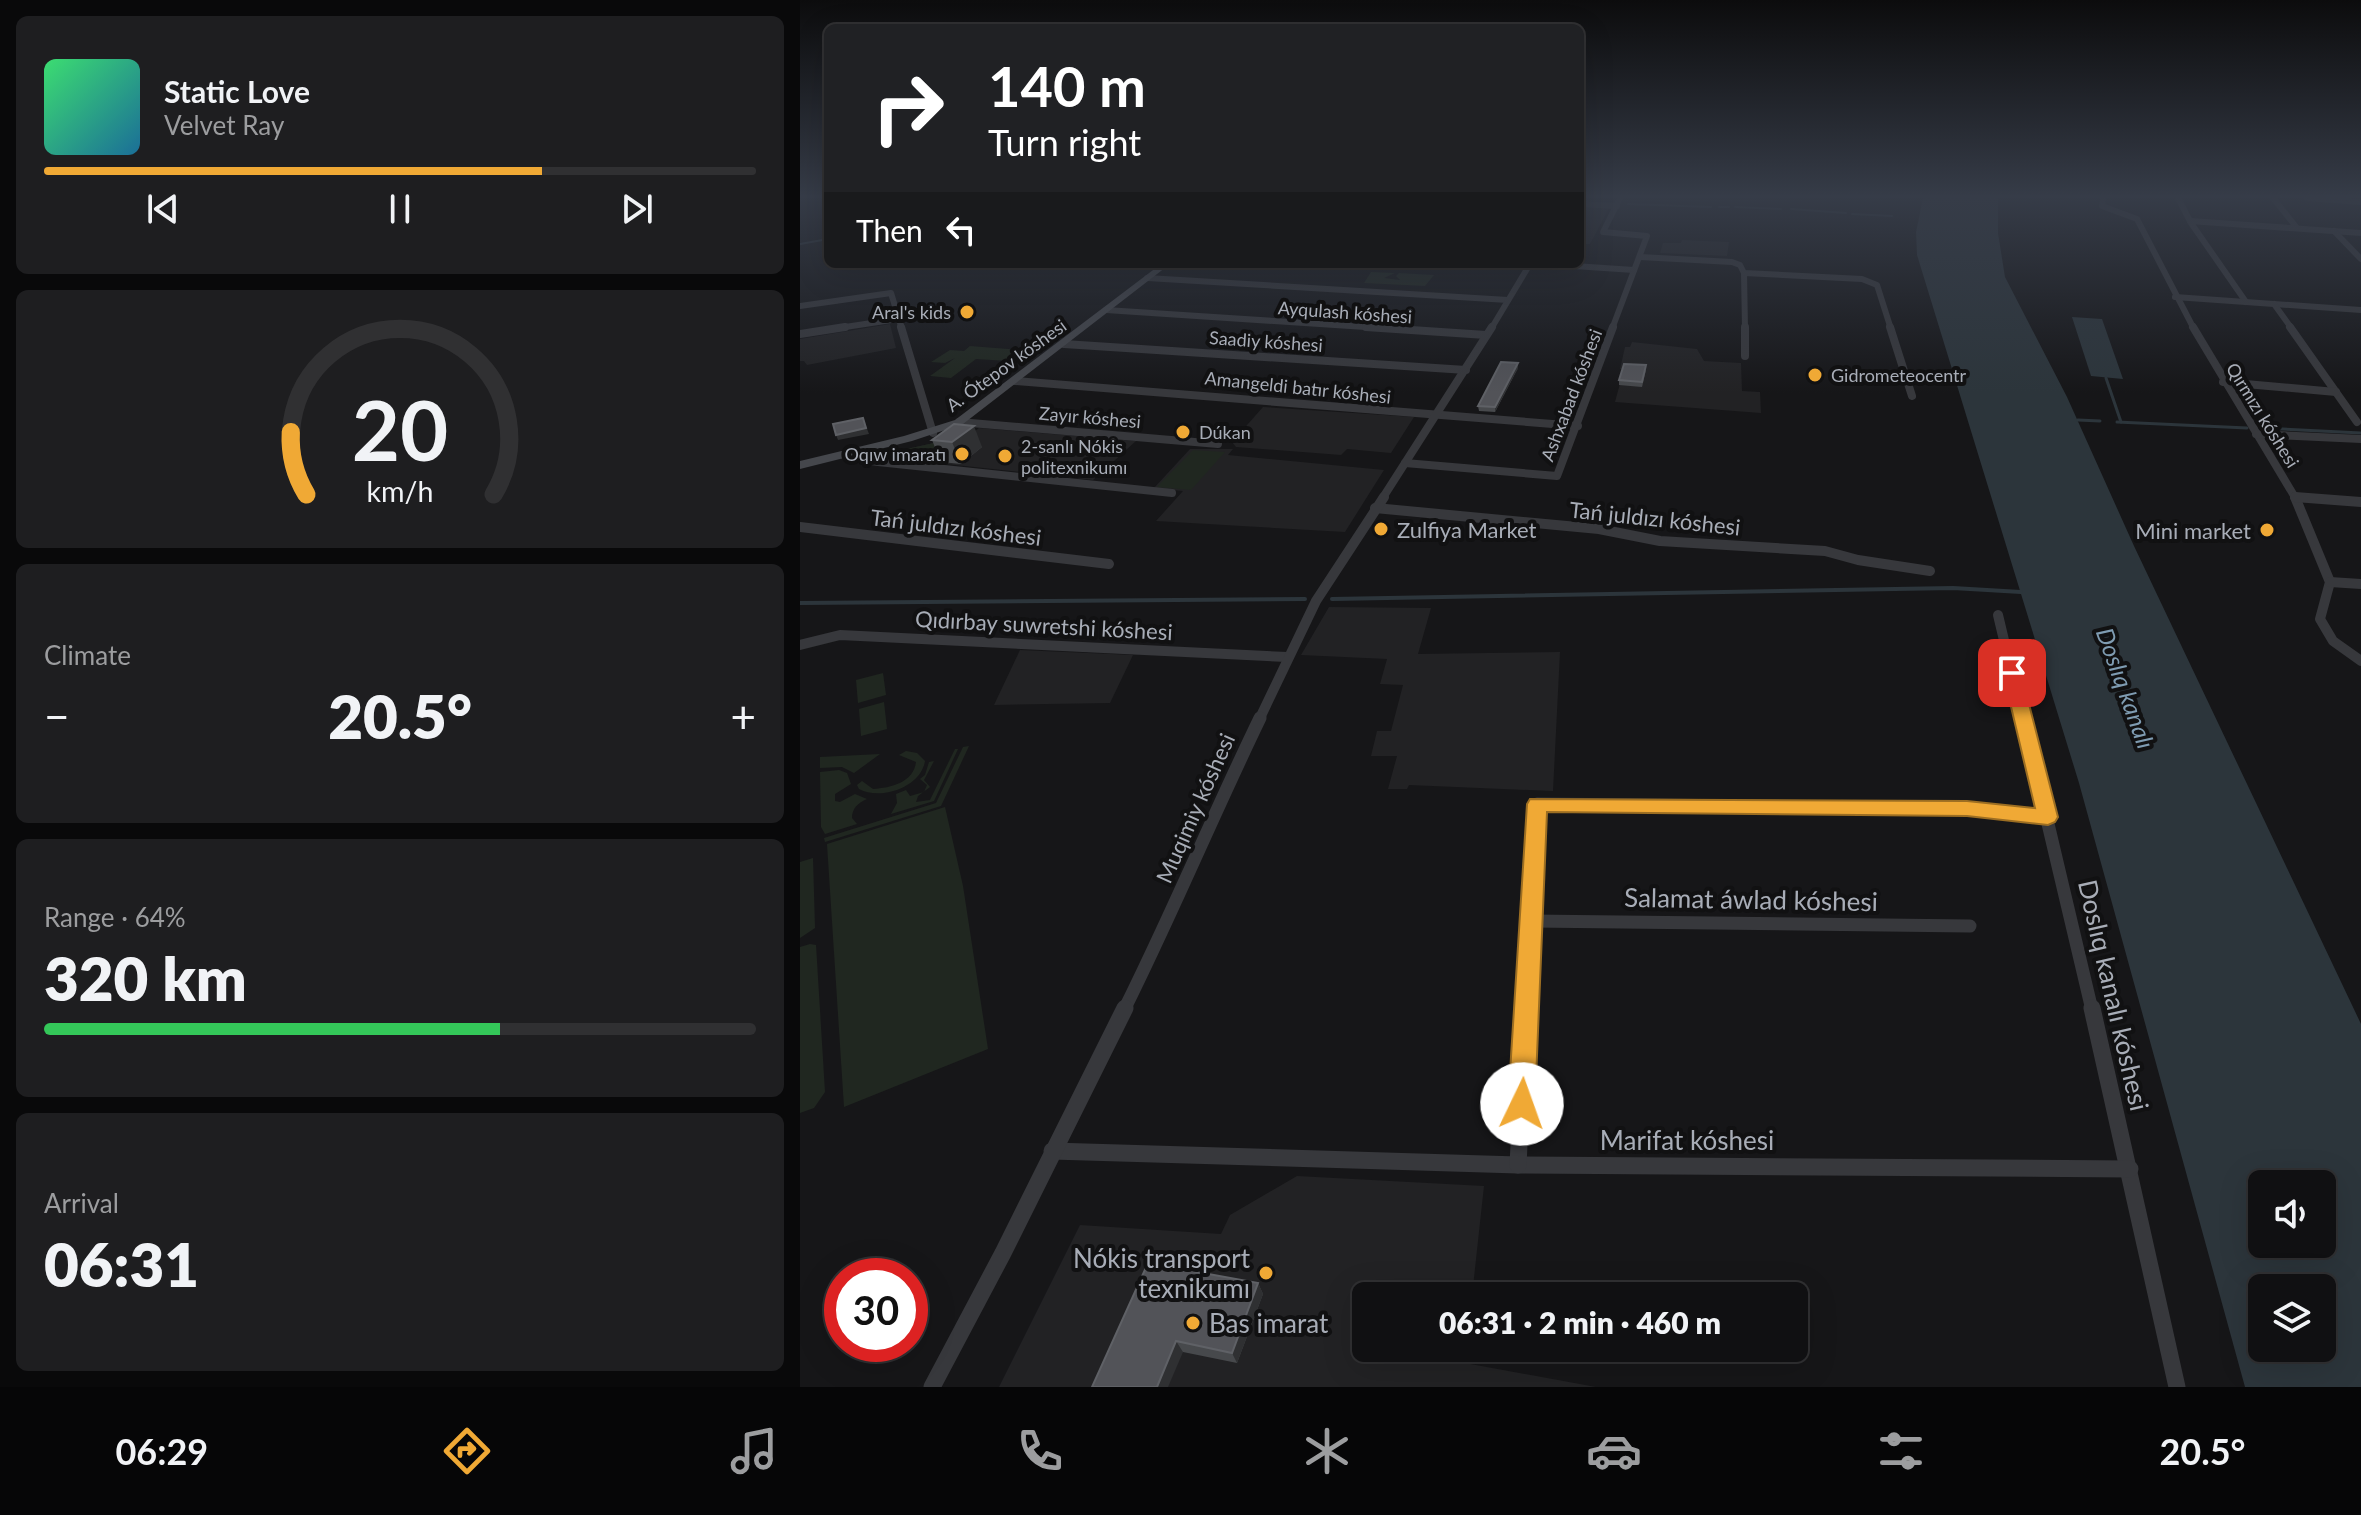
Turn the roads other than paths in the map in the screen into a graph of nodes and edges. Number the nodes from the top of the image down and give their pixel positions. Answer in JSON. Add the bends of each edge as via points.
{"nodes":[{"id":1,"x":1637,"y":263,"type":"edge"},
{"id":2,"x":1734,"y":263,"type":"edge"},
{"id":3,"x":2158,"y":263,"type":"edge"},
{"id":4,"x":2219,"y":263,"type":"edge"},
{"id":5,"x":1584,"y":267,"type":"edge"},
{"id":6,"x":1161,"y":268,"type":"edge"},
{"id":7,"x":1528,"y":268,"type":"edge"},
{"id":8,"x":1634,"y":270,"type":"junction"},
{"id":9,"x":1744,"y":273,"type":"junction"},
{"id":10,"x":1147,"y":278,"type":"junction"},
{"id":11,"x":2175,"y":297,"type":"junction"},
{"id":12,"x":1508,"y":300,"type":"junction"},
{"id":13,"x":2246,"y":302,"type":"junction"},
{"id":14,"x":2274,"y":304,"type":"junction"},
{"id":15,"x":800,"y":306,"type":"edge"},
{"id":16,"x":1106,"y":310,"type":"junction"},
{"id":17,"x":2361,"y":310,"type":"edge"},
{"id":18,"x":898,"y":319,"type":"junction"},
{"id":19,"x":800,"y":334,"type":"edge"},
{"id":20,"x":1486,"y":335,"type":"junction"},
{"id":21,"x":1064,"y":344,"type":"junction"},
{"id":22,"x":1745,"y":356,"type":"dead end"},
{"id":23,"x":1466,"y":370,"type":"junction"},
{"id":24,"x":1015,"y":381,"type":"junction"},
{"id":25,"x":2223,"y":382,"type":"junction"},
{"id":26,"x":2336,"y":392,"type":"junction"},
{"id":27,"x":1912,"y":396,"type":"dead end"},
{"id":28,"x":1436,"y":416,"type":"junction"},
{"id":29,"x":959,"y":422,"type":"junction"},
{"id":30,"x":2357,"y":422,"type":"dead end"},
{"id":31,"x":1578,"y":426,"type":"junction"},
{"id":32,"x":933,"y":433,"type":"junction"},
{"id":33,"x":2256,"y":434,"type":"junction"},
{"id":34,"x":2361,"y":439,"type":"edge"},
{"id":35,"x":1218,"y":444,"type":"dead end"},
{"id":36,"x":856,"y":452,"type":"junction"},
{"id":37,"x":1405,"y":463,"type":"junction"},
{"id":38,"x":800,"y":465,"type":"edge"},
{"id":39,"x":1172,"y":493,"type":"dead end"},
{"id":40,"x":2295,"y":497,"type":"junction"},
{"id":41,"x":2361,"y":502,"type":"edge"},
{"id":42,"x":1375,"y":508,"type":"junction"},
{"id":43,"x":800,"y":527,"type":"edge"},
{"id":44,"x":1109,"y":564,"type":"dead end"},
{"id":45,"x":1930,"y":571,"type":"dead end"},
{"id":46,"x":2330,"y":582,"type":"junction"},
{"id":47,"x":2361,"y":584,"type":"edge"},
{"id":48,"x":1998,"y":615,"type":"dead end"},
{"id":49,"x":800,"y":645,"type":"edge"},
{"id":50,"x":1287,"y":657,"type":"junction"},
{"id":51,"x":2361,"y":661,"type":"edge"},
{"id":52,"x":2048,"y":817,"type":"junction"},
{"id":53,"x":1531,"y":921,"type":"junction"},
{"id":54,"x":1970,"y":926,"type":"dead end"},
{"id":55,"x":1052,"y":1151,"type":"junction"},
{"id":56,"x":1518,"y":1165,"type":"junction"},
{"id":57,"x":2130,"y":1169,"type":"junction"},
{"id":58,"x":932,"y":1387,"type":"edge"},
{"id":59,"x":2177,"y":1387,"type":"edge"}],
"edges":[{"from":1,"to":8,"type":"street","name":"Ashxabad kóshesi"},
{"from":2,"to":9,"type":"street"},
{"from":3,"to":11,"type":"street","name":"Qırmızı kóshesi"},
{"from":4,"to":13,"type":"street"},
{"from":5,"to":8,"type":"street"},
{"from":6,"to":10,"type":"main road","name":"A. Ótepov kóshesi"},
{"from":7,"to":12,"type":"street","name":"Muqimiy kóshesi"},
{"from":8,"to":31,"type":"street","name":"Ashxabad kóshesi"},
{"from":9,"to":22,"type":"street"},
{"from":9,"to":27,"type":"street","via":[[1862,279],[1877,285]]},
{"from":10,"to":12,"type":"street"},
{"from":10,"to":16,"type":"main road","name":"A. Ótepov kóshesi"},
{"from":11,"to":13,"type":"street"},
{"from":11,"to":25,"type":"street","name":"Qırmızı kóshesi"},
{"from":12,"to":20,"type":"street","name":"Muqimiy kóshesi"},
{"from":13,"to":14,"type":"street"},
{"from":14,"to":17,"type":"street"},
{"from":14,"to":26,"type":"street"},
{"from":15,"to":18,"type":"street","via":[[891,293]]},
{"from":16,"to":20,"type":"street","name":"Ayqulash kóshesi"},
{"from":16,"to":21,"type":"main road","name":"A. Ótepov kóshesi"},
{"from":18,"to":19,"type":"street"},
{"from":18,"to":32,"type":"street"},
{"from":20,"to":23,"type":"street","name":"Muqimiy kóshesi"},
{"from":21,"to":23,"type":"street","name":"Saadiy kóshesi"},
{"from":21,"to":24,"type":"main road","name":"A. Ótepov kóshesi"},
{"from":23,"to":28,"type":"street","name":"Muqimiy kóshesi"},
{"from":24,"to":28,"type":"street","name":"Amangeldi batır kóshesi"},
{"from":24,"to":29,"type":"main road","name":"A. Ótepov kóshesi"},
{"from":25,"to":26,"type":"street"},
{"from":25,"to":33,"type":"street","name":"Qırmızı kóshesi"},
{"from":26,"to":30,"type":"street"},
{"from":28,"to":31,"type":"street","name":"Amangeldi batır kóshesi"},
{"from":28,"to":37,"type":"street","name":"Muqimiy kóshesi"},
{"from":29,"to":32,"type":"main road","name":"A. Ótepov kóshesi"},
{"from":29,"to":35,"type":"street","name":"Zayır kóshesi"},
{"from":31,"to":37,"type":"street","name":"Ashxabad kóshesi","via":[[1557,476]]},
{"from":32,"to":36,"type":"main road","name":"A. Ótepov kóshesi"},
{"from":33,"to":34,"type":"street"},
{"from":33,"to":40,"type":"street","name":"Qırmızı kóshesi"},
{"from":36,"to":38,"type":"main road","name":"A. Ótepov kóshesi"},
{"from":36,"to":39,"type":"street","via":[[858,459],[878,462]]},
{"from":37,"to":42,"type":"street","name":"Muqimiy kóshesi"},
{"from":40,"to":41,"type":"street"},
{"from":40,"to":46,"type":"street","name":"Qırmızı kóshesi"},
{"from":42,"to":45,"type":"street","name":"Tań juldızı kóshesi","via":[[1599,529],[1660,541],[1825,551]]},
{"from":42,"to":50,"type":"street","name":"Muqimiy kóshesi"},
{"from":43,"to":44,"type":"street","name":"Tań juldızı kóshesi"},
{"from":46,"to":47,"type":"street"},
{"from":46,"to":51,"type":"street","via":[[2320,619],[2333,641]]},
{"from":48,"to":52,"type":"street","name":"Doslıq kanalı kóshesi"},
{"from":49,"to":50,"type":"street","name":"Qıdırbay suwretshi kóshesi","via":[[840,635]]},
{"from":50,"to":55,"type":"street","name":"Muqimiy kóshesi","via":[[1174,910]]},
{"from":52,"to":53,"type":"street","via":[[1967,808],[1537,804]]},
{"from":52,"to":57,"type":"street","name":"Doslıq kanalı kóshesi"},
{"from":53,"to":54,"type":"street","name":"Salamat áwlad kóshesi"},
{"from":53,"to":56,"type":"street"},
{"from":55,"to":56,"type":"street","name":"Marifat kóshesi"},
{"from":55,"to":58,"type":"street","name":"Muqimiy kóshesi"},
{"from":56,"to":57,"type":"street","name":"Marifat kóshesi"},
{"from":57,"to":59,"type":"street","name":"Doslıq kanalı kóshesi"}]}
